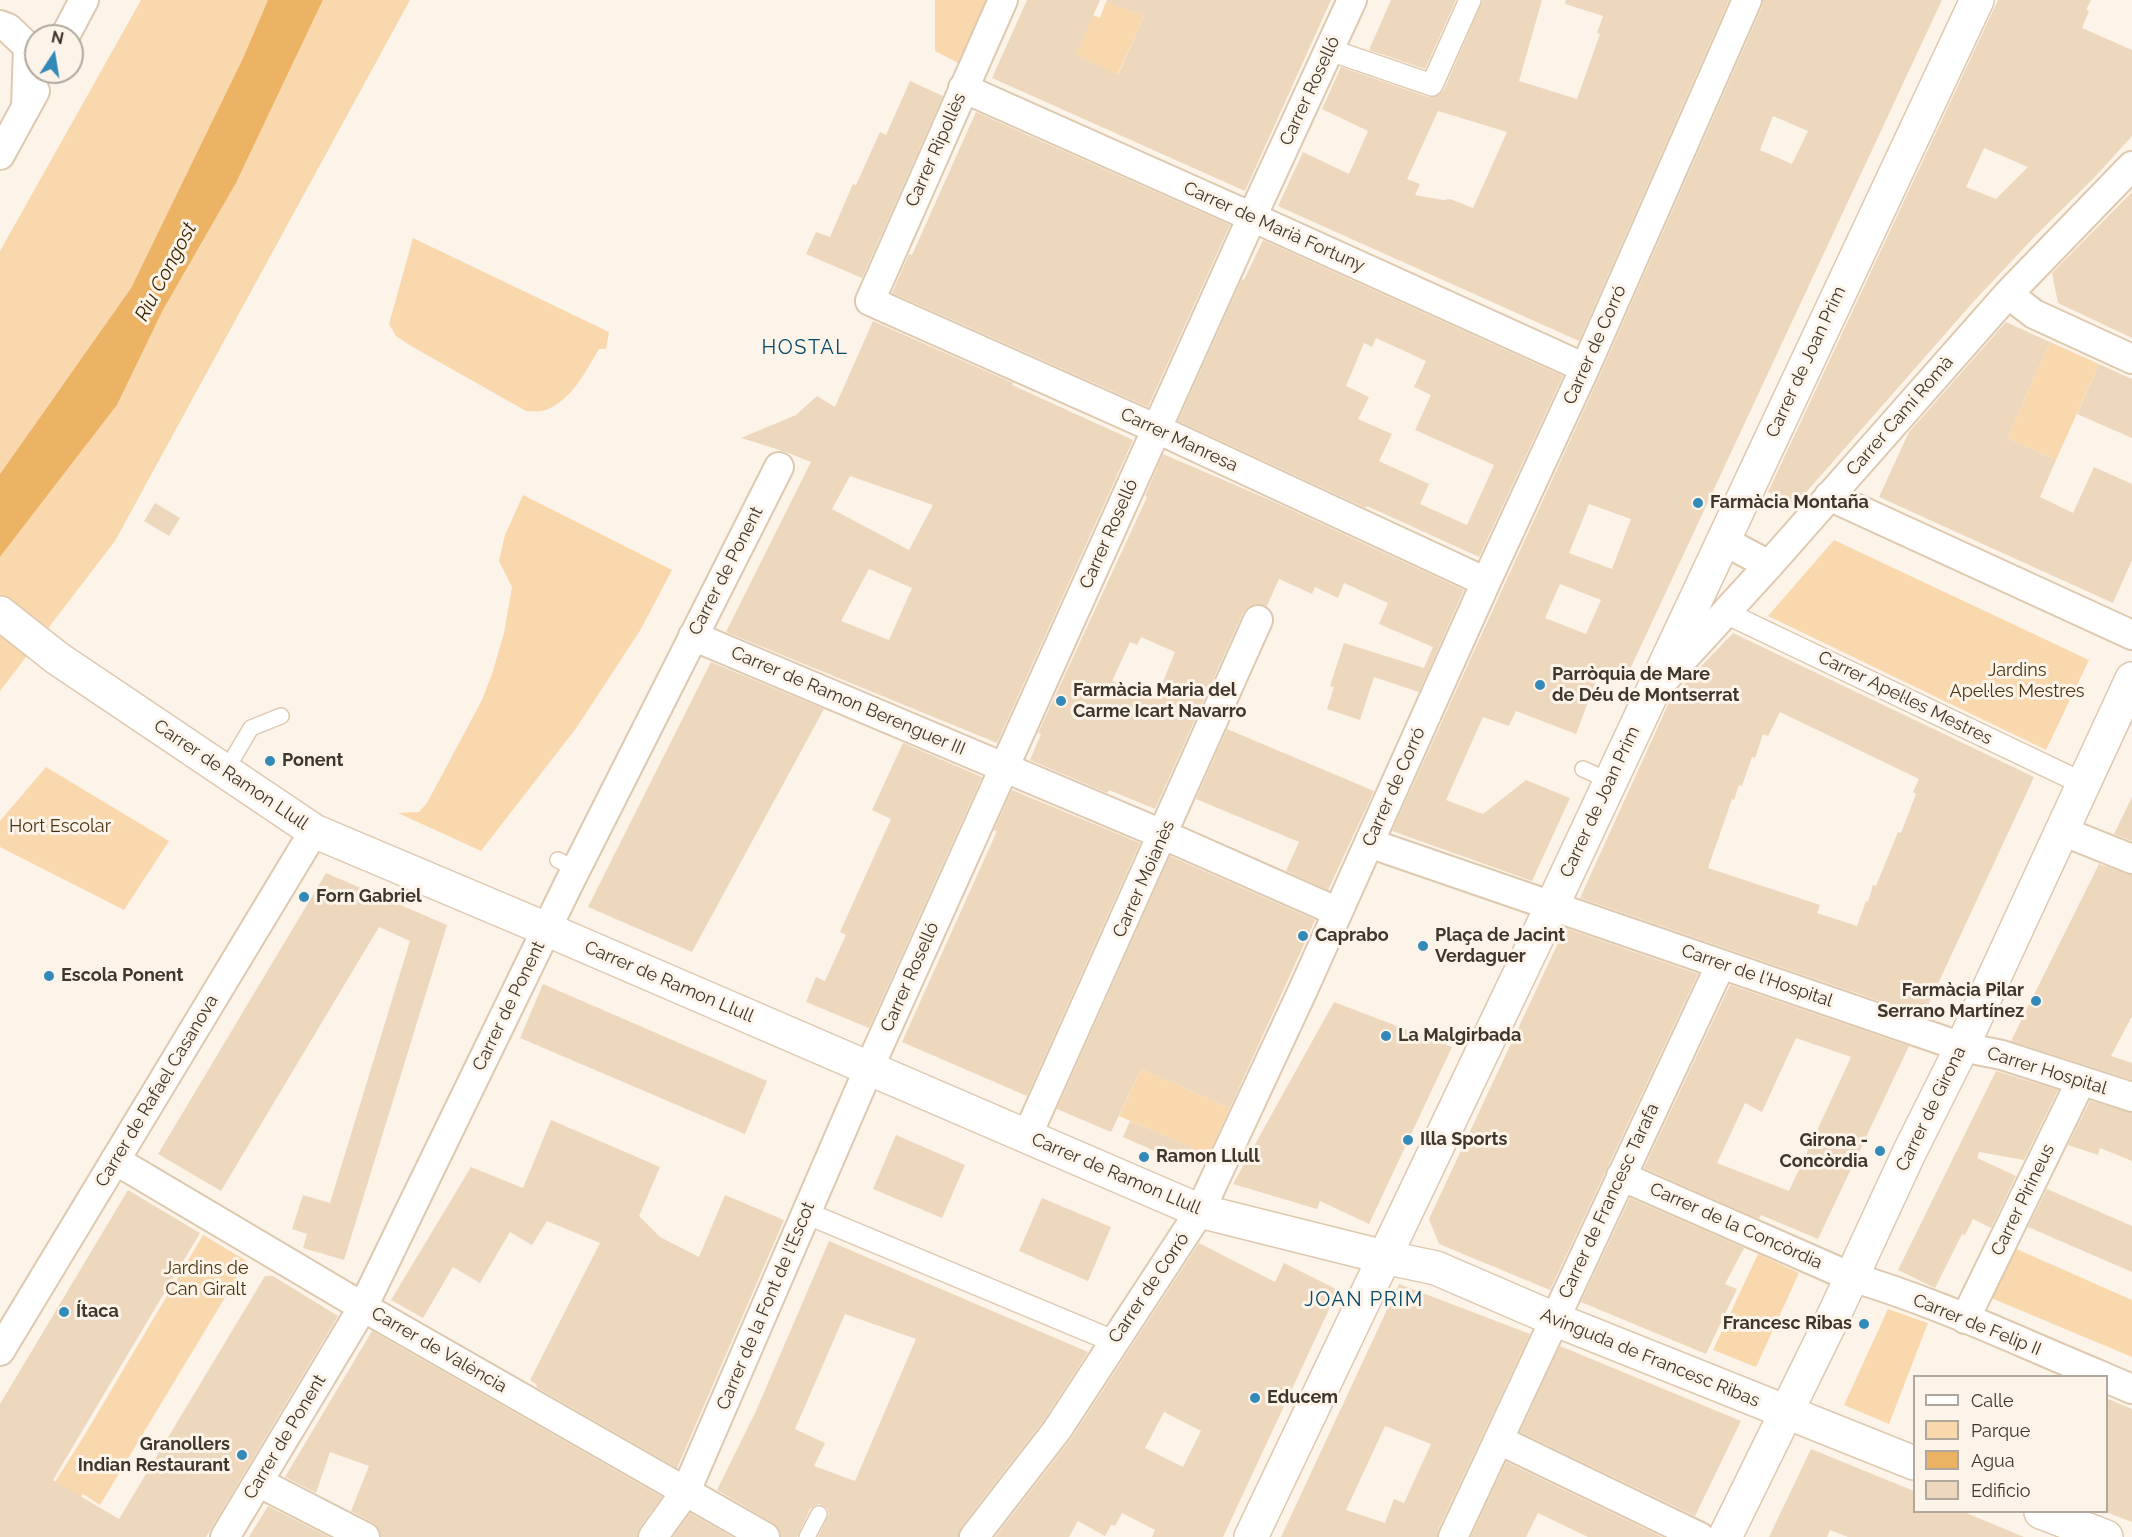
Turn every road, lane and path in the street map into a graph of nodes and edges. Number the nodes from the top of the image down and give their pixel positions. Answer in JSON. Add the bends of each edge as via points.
{"nodes":[{"id":1,"x":84,"y":0,"type":"edge"},
{"id":2,"x":1003,"y":0,"type":"edge"},
{"id":3,"x":1352,"y":0,"type":"edge"},
{"id":4,"x":1470,"y":0,"type":"edge"},
{"id":5,"x":1747,"y":0,"type":"edge"},
{"id":6,"x":1977,"y":0,"type":"edge"},
{"id":7,"x":71,"y":24,"type":"edge"},
{"id":8,"x":0,"y":25,"type":"edge"},
{"id":9,"x":1330,"y":50,"type":"junction"},
{"id":10,"x":38,"y":84,"type":"edge"},
{"id":11,"x":963,"y":88,"type":"junction"},
{"id":12,"x":26,"y":107,"type":"junction"},
{"id":13,"x":0,"y":155,"type":"edge"},
{"id":14,"x":2132,"y":166,"type":"edge"},
{"id":15,"x":1252,"y":216,"type":"junction"},
{"id":16,"x":2008,"y":294,"type":"junction"},
{"id":17,"x":870,"y":301,"type":"joint"},
{"id":18,"x":2132,"y":358,"type":"edge"},
{"id":19,"x":1585,"y":368,"type":"junction"},
{"id":20,"x":1157,"y":429,"type":"junction"},
{"id":21,"x":770,"y":463,"type":"dead end"},
{"id":22,"x":1829,"y":496,"type":"junction"},
{"id":23,"x":1722,"y":540,"type":"junction"},
{"id":24,"x":1769,"y":565,"type":"junction"},
{"id":25,"x":1486,"y":582,"type":"junction"},
{"id":26,"x":0,"y":613,"type":"edge"},
{"id":27,"x":1726,"y":613,"type":"junction"},
{"id":28,"x":1258,"y":621,"type":"dead end"},
{"id":29,"x":685,"y":632,"type":"junction"},
{"id":30,"x":2132,"y":635,"type":"edge"},
{"id":31,"x":2132,"y":679,"type":"edge"},
{"id":32,"x":1649,"y":696,"type":"junction"},
{"id":33,"x":281,"y":716,"type":"dead end"},
{"id":34,"x":1004,"y":767,"type":"junction"},
{"id":35,"x":225,"y":772,"type":"junction"},
{"id":36,"x":2084,"y":784,"type":"junction"},
{"id":37,"x":314,"y":831,"type":"junction"},
{"id":38,"x":2062,"y":831,"type":"junction"},
{"id":39,"x":1164,"y":835,"type":"junction"},
{"id":40,"x":1369,"y":843,"type":"junction"},
{"id":41,"x":2132,"y":859,"type":"edge"},
{"id":42,"x":1552,"y":906,"type":"junction"},
{"id":43,"x":1338,"y":912,"type":"junction"},
{"id":44,"x":546,"y":929,"type":"junction"},
{"id":45,"x":1721,"y":964,"type":"junction"},
{"id":46,"x":1962,"y":1047,"type":"junction"},
{"id":47,"x":869,"y":1068,"type":"junction"},
{"id":48,"x":2081,"y":1081,"type":"junction"},
{"id":49,"x":2132,"y":1097,"type":"edge"},
{"id":50,"x":1027,"y":1136,"type":"junction"},
{"id":51,"x":115,"y":1160,"type":"junction"},
{"id":52,"x":1621,"y":1176,"type":"junction"},
{"id":53,"x":1200,"y":1211,"type":"junction"},
{"id":54,"x":806,"y":1214,"type":"junction"},
{"id":55,"x":1384,"y":1257,"type":"junction"},
{"id":56,"x":1851,"y":1277,"type":"junction"},
{"id":57,"x":363,"y":1307,"type":"junction"},
{"id":58,"x":1554,"y":1319,"type":"junction"},
{"id":59,"x":1965,"y":1319,"type":"junction"},
{"id":60,"x":1113,"y":1341,"type":"junction"},
{"id":61,"x":0,"y":1351,"type":"edge"},
{"id":62,"x":2086,"y":1374,"type":"edge"},
{"id":63,"x":2108,"y":1379,"type":"edge"},
{"id":64,"x":2132,"y":1389,"type":"edge"},
{"id":65,"x":1786,"y":1413,"type":"junction"},
{"id":66,"x":1499,"y":1440,"type":"junction"},
{"id":67,"x":1913,"y":1463,"type":"edge"},
{"id":68,"x":258,"y":1482,"type":"junction"},
{"id":69,"x":686,"y":1491,"type":"junction"},
{"id":70,"x":2043,"y":1513,"type":"edge"},
{"id":71,"x":819,"y":1514,"type":"dead end"},
{"id":72,"x":2099,"y":1536,"type":"edge"},
{"id":73,"x":225,"y":1537,"type":"edge"},
{"id":74,"x":365,"y":1537,"type":"edge"},
{"id":75,"x":653,"y":1537,"type":"edge"},
{"id":76,"x":765,"y":1537,"type":"edge"},
{"id":77,"x":807,"y":1537,"type":"edge"},
{"id":78,"x":974,"y":1537,"type":"edge"},
{"id":79,"x":1251,"y":1537,"type":"edge"},
{"id":80,"x":1453,"y":1537,"type":"edge"},
{"id":81,"x":1700,"y":1537,"type":"edge"},
{"id":82,"x":1725,"y":1537,"type":"edge"}],
"edges":[{"from":1,"to":7,"type":"street"},
{"from":2,"to":11,"type":"street","name":"Carrer Ripollès"},
{"from":3,"to":9,"type":"street","name":"Carrer Roselló"},
{"from":4,"to":9,"type":"street","via":[[1432,85]]},
{"from":5,"to":19,"type":"street","name":"Carrer de Corró"},
{"from":6,"to":23,"type":"street","name":"Carrer de Joan Prim"},
{"from":8,"to":12,"type":"street","via":[[28,47]]},
{"from":9,"to":15,"type":"street","name":"Carrer Roselló"},
{"from":10,"to":12,"type":"street"},
{"from":11,"to":15,"type":"street","name":"Carrer de Marià Fortuny"},
{"from":11,"to":17,"type":"street","name":"Carrer Ripollès"},
{"from":12,"to":13,"type":"street"},
{"from":14,"to":16,"type":"street","name":"Carrer Camí Romà"},
{"from":15,"to":19,"type":"street","name":"Carrer de Marià Fortuny"},
{"from":15,"to":20,"type":"street","name":"Carrer Roselló"},
{"from":16,"to":18,"type":"street","via":[[2034,314]]},
{"from":16,"to":22,"type":"street","name":"Carrer Camí Romà"},
{"from":17,"to":20,"type":"street","name":"Carrer Manresa"},
{"from":19,"to":25,"type":"street","name":"Carrer de Corró"},
{"from":20,"to":25,"type":"street","name":"Carrer Manresa"},
{"from":20,"to":34,"type":"street","name":"Carrer Roselló"},
{"from":21,"to":29,"type":"street","name":"Carrer de Ponent"},
{"from":22,"to":24,"type":"street","name":"Carrer Camí Romà"},
{"from":22,"to":30,"type":"street"},
{"from":23,"to":24,"type":"street"},
{"from":23,"to":32,"type":"street","name":"Carrer de Joan Prim"},
{"from":24,"to":27,"type":"street","name":"Carrer Camí Romà"},
{"from":25,"to":40,"type":"street","name":"Carrer de Corró"},
{"from":26,"to":35,"type":"street","name":"Carrer de Ramon Llull","via":[[57,658]]},
{"from":27,"to":32,"type":"street","name":"Carrer Camí Romà"},
{"from":27,"to":36,"type":"street","name":"Carrer Apel·les Mestres"},
{"from":28,"to":39,"type":"street","name":"Carrer Moianès"},
{"from":29,"to":34,"type":"street","name":"Carrer de Ramon Berenguer III"},
{"from":29,"to":44,"type":"street","name":"Carrer de Ponent","via":[[567,865]]},
{"from":31,"to":36,"type":"street","name":"Carrer de Girona"},
{"from":32,"to":42,"type":"street","name":"Carrer de Joan Prim","via":[[1596,775]]},
{"from":33,"to":35,"type":"lane","via":[[251,728]]},
{"from":34,"to":39,"type":"street","name":"Carrer de Ramon Berenguer III"},
{"from":34,"to":47,"type":"street","name":"Carrer Roselló"},
{"from":35,"to":37,"type":"street","name":"Carrer de Ramon Llull"},
{"from":36,"to":38,"type":"street","name":"Carrer de Girona"},
{"from":37,"to":44,"type":"street","name":"Carrer de Ramon Llull"},
{"from":37,"to":51,"type":"street","name":"Carrer de Rafael Casanova"},
{"from":38,"to":41,"type":"street"},
{"from":38,"to":46,"type":"street","name":"Carrer de Girona"},
{"from":39,"to":43,"type":"street","name":"Carrer de Ramon Berenguer III"},
{"from":39,"to":50,"type":"street","name":"Carrer Moianès"},
{"from":40,"to":42,"type":"street","name":"Carrer de l'Hospital"},
{"from":40,"to":43,"type":"street","name":"Carrer de Corró"},
{"from":42,"to":45,"type":"street","name":"Carrer de l'Hospital"},
{"from":42,"to":55,"type":"street","name":"Carrer de Joan Prim"},
{"from":43,"to":53,"type":"street","name":"Carrer de Corró"},
{"from":44,"to":47,"type":"street","name":"Carrer de Ramon Llull"},
{"from":44,"to":57,"type":"street","name":"Carrer de Ponent"},
{"from":45,"to":46,"type":"street","name":"Carrer de l'Hospital"},
{"from":45,"to":52,"type":"street","name":"Carrer de Francesc Tarafa"},
{"from":46,"to":48,"type":"street","name":"Carrer Hospital","via":[[2002,1055]]},
{"from":46,"to":56,"type":"street","name":"Carrer de Girona"},
{"from":47,"to":50,"type":"street","name":"Carrer de Ramon Llull"},
{"from":47,"to":54,"type":"street","name":"Carrer de la Font de l'Escot"},
{"from":48,"to":49,"type":"street","name":"Carrer Hospital"},
{"from":48,"to":59,"type":"street","name":"Carrer Pirineus"},
{"from":50,"to":53,"type":"street","name":"Carrer de Ramon Llull"},
{"from":51,"to":57,"type":"street","name":"Carrer de València"},
{"from":51,"to":61,"type":"street","name":"Carrer de Rafael Casanova"},
{"from":52,"to":56,"type":"street","name":"Carrer de la Concòrdia","via":[[1753,1242]]},
{"from":52,"to":58,"type":"street","name":"Carrer de Francesc Tarafa"},
{"from":53,"to":55,"type":"street","name":"Carrer de Ramon Llull"},
{"from":53,"to":60,"type":"street","name":"Carrer de Corró"},
{"from":54,"to":60,"type":"street"},
{"from":54,"to":69,"type":"street","name":"Carrer de la Font de l'Escot"},
{"from":55,"to":58,"type":"street","name":"Avinguda de Francesc Ribas","via":[[1436,1268]]},
{"from":55,"to":79,"type":"street","name":"Carrer de Joan Prim"},
{"from":56,"to":59,"type":"street","name":"Carrer de Felip II"},
{"from":56,"to":65,"type":"street","name":"Carrer de Girona"},
{"from":57,"to":68,"type":"street","name":"Carrer de Ponent"},
{"from":57,"to":69,"type":"street","name":"Carrer de València"},
{"from":58,"to":65,"type":"street","name":"Avinguda de Francesc Ribas"},
{"from":58,"to":66,"type":"street","name":"Carrer de Francesc Tarafa"},
{"from":59,"to":62,"type":"street","name":"Carrer de Felip II"},
{"from":60,"to":78,"type":"street","name":"Carrer de Corró","via":[[1057,1430]]},
{"from":63,"to":64,"type":"street"},
{"from":65,"to":67,"type":"street","name":"Avinguda de Francesc Ribas"},
{"from":65,"to":82,"type":"street","name":"Carrer de Girona"},
{"from":66,"to":80,"type":"street","name":"Carrer de Francesc Tarafa"},
{"from":66,"to":81,"type":"street"},
{"from":68,"to":73,"type":"street","name":"Carrer de Ponent"},
{"from":68,"to":74,"type":"street"},
{"from":69,"to":75,"type":"street","name":"Carrer de la Font de l'Escot"},
{"from":69,"to":76,"type":"street","name":"Carrer de València"},
{"from":70,"to":72,"type":"street"},
{"from":71,"to":77,"type":"lane"}]}
